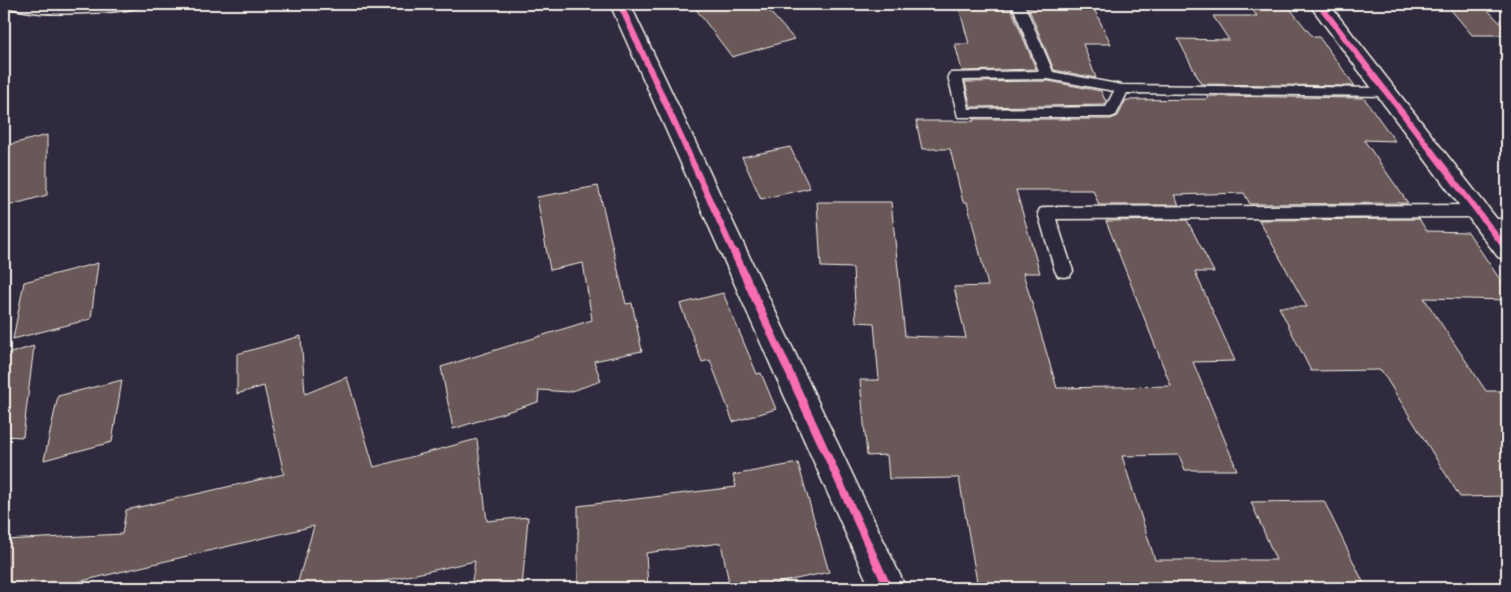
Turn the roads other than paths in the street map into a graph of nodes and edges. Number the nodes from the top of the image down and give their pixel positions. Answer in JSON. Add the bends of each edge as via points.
{"nodes":[{"id":1,"x":11,"y":4,"type":"edge"},
{"id":2,"x":138,"y":4,"type":"edge"},
{"id":3,"x":620,"y":4,"type":"edge"},
{"id":4,"x":1018,"y":4,"type":"edge"},
{"id":5,"x":1319,"y":4,"type":"edge"},
{"id":6,"x":1048,"y":74,"type":"junction"},
{"id":7,"x":1122,"y":89,"type":"junction"},
{"id":8,"x":1387,"y":92,"type":"junction"},
{"id":9,"x":1491,"y":220,"type":"edge"},
{"id":10,"x":1507,"y":250,"type":"edge"},
{"id":11,"x":1064,"y":271,"type":"dead end"},
{"id":12,"x":888,"y":588,"type":"edge"}],
"edges":[{"from":1,"to":2,"type":"lane","via":[[84,10]]},
{"from":3,"to":12,"type":"street"},
{"from":4,"to":6,"type":"lane"},
{"from":5,"to":8,"type":"street"},
{"from":6,"to":7,"type":"lane"},
{"from":6,"to":7,"type":"lane","via":[[955,76],[963,114],[1111,112]]},
{"from":7,"to":8,"type":"lane"},
{"from":8,"to":9,"type":"street"},
{"from":9,"to":10,"type":"street"},
{"from":9,"to":11,"type":"lane","via":[[1046,213]]}]}
